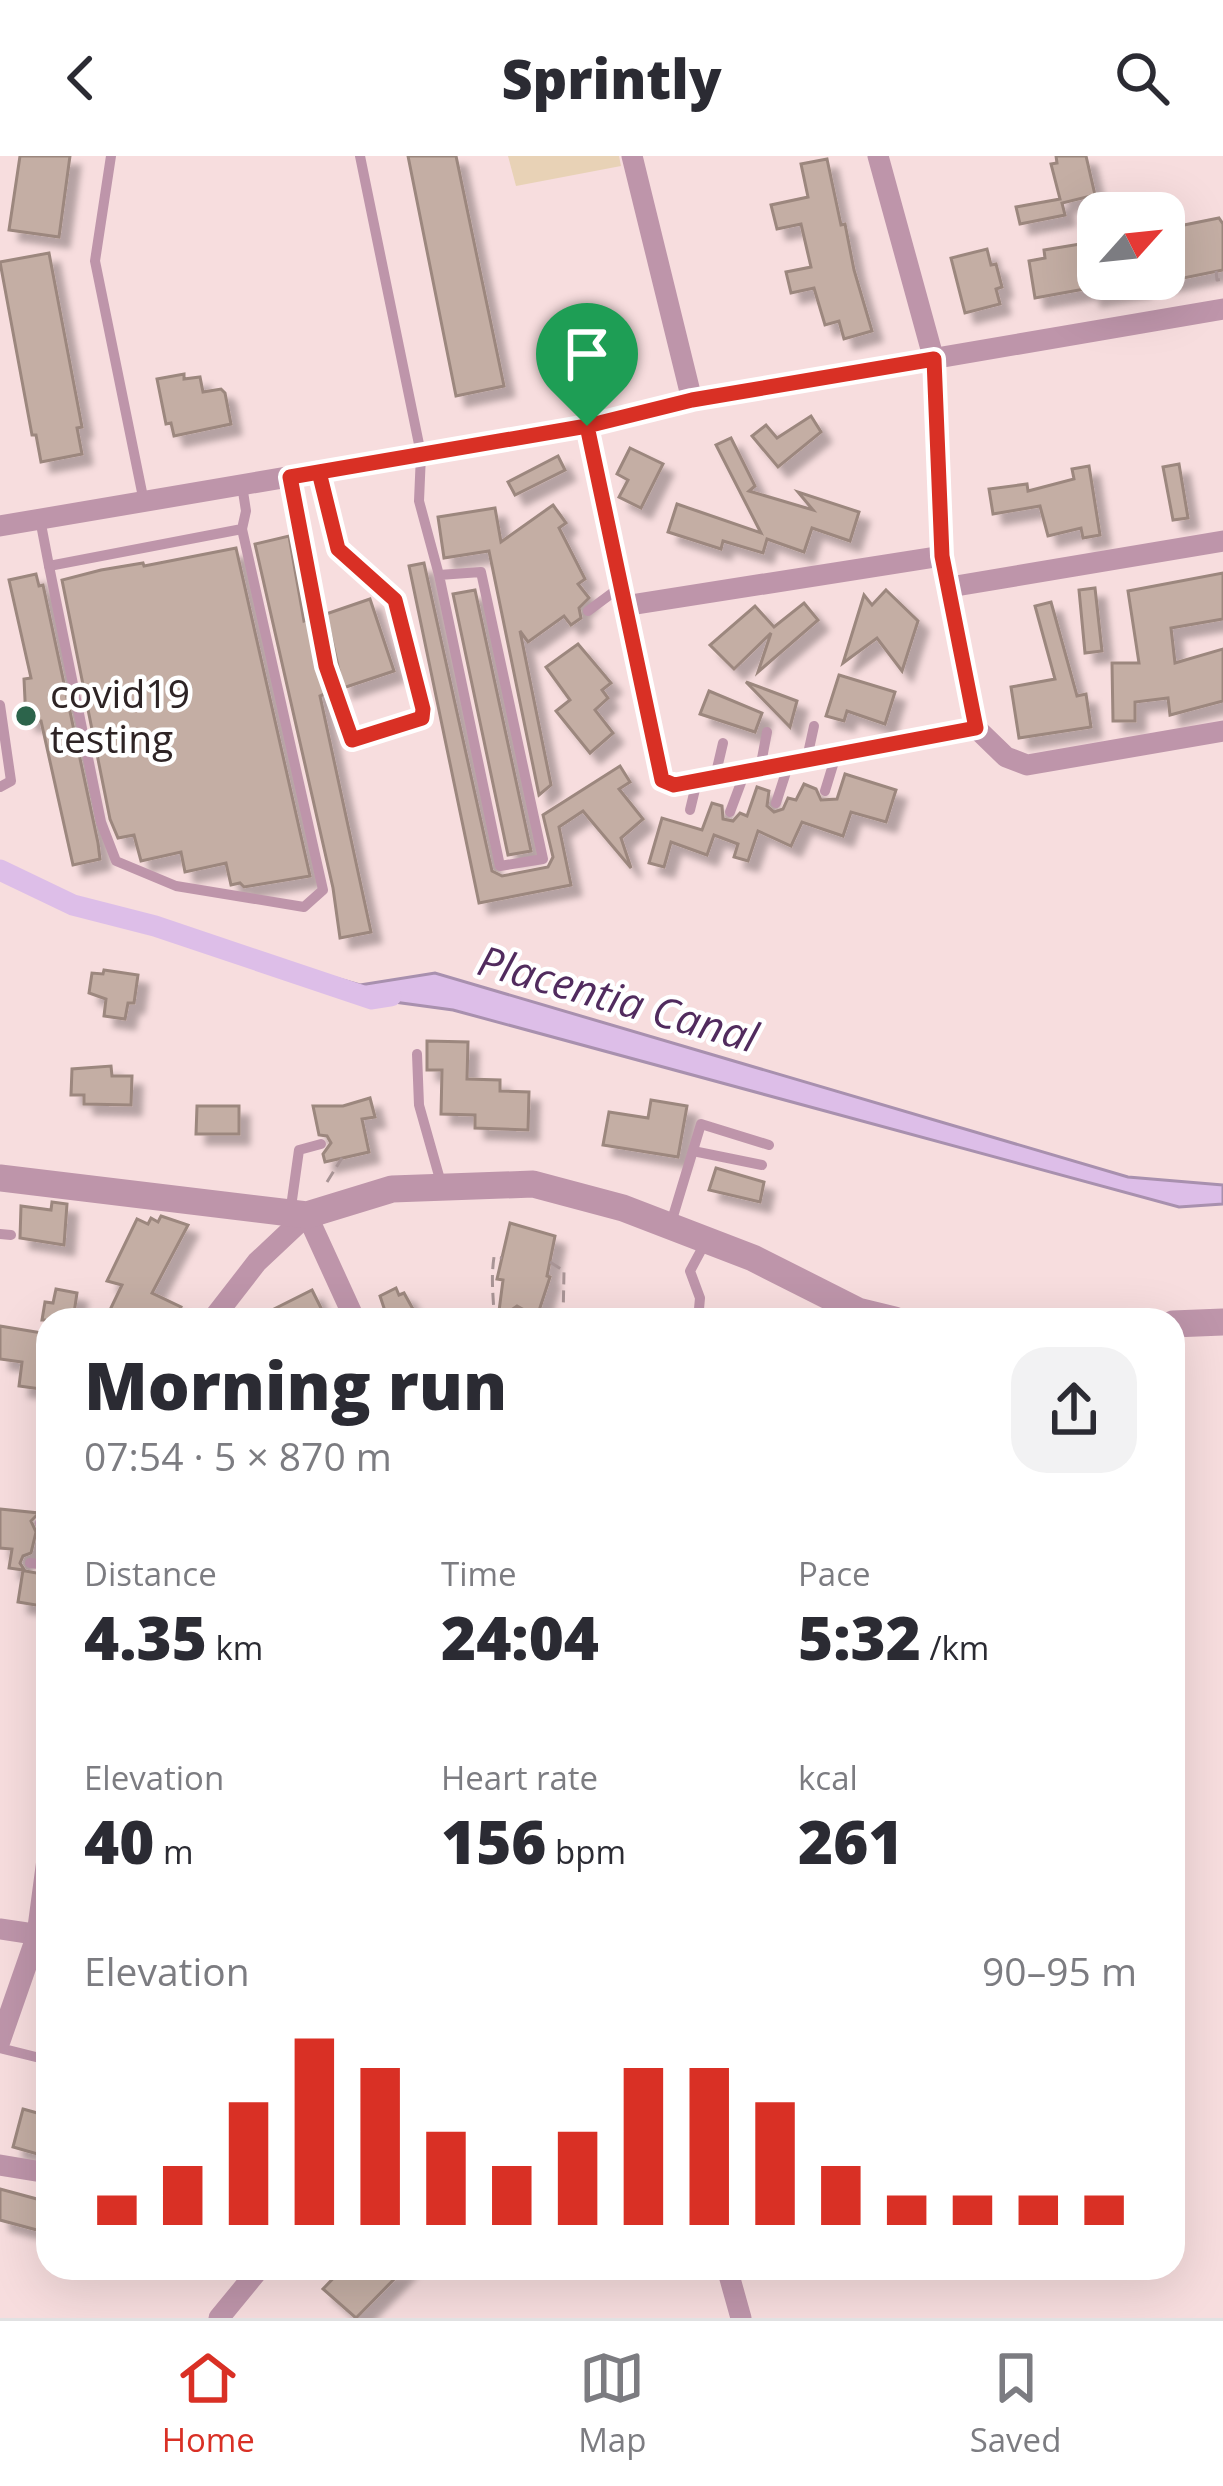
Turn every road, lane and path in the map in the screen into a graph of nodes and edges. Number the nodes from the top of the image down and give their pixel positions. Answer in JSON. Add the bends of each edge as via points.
{"nodes":[{"id":1,"x":111,"y":156,"type":"edge"},
{"id":2,"x":360,"y":156,"type":"edge"},
{"id":3,"x":632,"y":156,"type":"edge"},
{"id":4,"x":878,"y":156,"type":"edge"},
{"id":5,"x":1216,"y":271,"type":"dead end"},
{"id":6,"x":1223,"y":279,"type":"edge"},
{"id":7,"x":1223,"y":310,"type":"edge"},
{"id":8,"x":934,"y":359,"type":"junction"},
{"id":9,"x":692,"y":400,"type":"junction"},
{"id":10,"x":587,"y":426,"type":"junction"},
{"id":11,"x":422,"y":454,"type":"junction"},
{"id":12,"x":319,"y":472,"type":"junction"},
{"id":13,"x":290,"y":477,"type":"junction"},
{"id":14,"x":242,"y":485,"type":"junction"},
{"id":15,"x":144,"y":502,"type":"junction"},
{"id":16,"x":40,"y":520,"type":"junction"},
{"id":17,"x":0,"y":526,"type":"edge"},
{"id":18,"x":242,"y":529,"type":"junction"},
{"id":19,"x":1223,"y":541,"type":"edge"},
{"id":20,"x":942,"y":556,"type":"junction"},
{"id":21,"x":49,"y":566,"type":"junction"},
{"id":22,"x":439,"y":575,"type":"junction"},
{"id":23,"x":950,"y":587,"type":"junction"},
{"id":24,"x":622,"y":596,"type":"junction"},
{"id":25,"x":588,"y":611,"type":"dead end"},
{"id":26,"x":0,"y":705,"type":"edge"},
{"id":27,"x":814,"y":726,"type":"dead end"},
{"id":28,"x":976,"y":728,"type":"junction"},
{"id":29,"x":1223,"y":731,"type":"edge"},
{"id":30,"x":767,"y":732,"type":"dead end"},
{"id":31,"x":723,"y":743,"type":"dead end"},
{"id":32,"x":836,"y":755,"type":"junction"},
{"id":33,"x":798,"y":762,"type":"junction"},
{"id":34,"x":752,"y":770,"type":"junction"},
{"id":35,"x":706,"y":779,"type":"junction"},
{"id":36,"x":0,"y":787,"type":"edge"},
{"id":37,"x":825,"y":790,"type":"dead end"},
{"id":38,"x":776,"y":803,"type":"dead end"},
{"id":39,"x":690,"y":810,"type":"dead end"},
{"id":40,"x":730,"y":812,"type":"dead end"},
{"id":41,"x":417,"y":1054,"type":"dead end"},
{"id":42,"x":321,"y":1144,"type":"dead end"},
{"id":43,"x":769,"y":1144,"type":"dead end"},
{"id":44,"x":693,"y":1151,"type":"junction"},
{"id":45,"x":762,"y":1165,"type":"dead end"},
{"id":46,"x":0,"y":1178,"type":"edge"},
{"id":47,"x":442,"y":1186,"type":"junction"},
{"id":48,"x":298,"y":1214,"type":"junction"},
{"id":49,"x":670,"y":1226,"type":"junction"},
{"id":50,"x":707,"y":1240,"type":"junction"},
{"id":51,"x":502,"y":1258,"type":"dead end"},
{"id":52,"x":550,"y":1262,"type":"dead end"},
{"id":53,"x":221,"y":1308,"type":"edge"},
{"id":54,"x":349,"y":1308,"type":"edge"},
{"id":55,"x":495,"y":1308,"type":"edge"},
{"id":56,"x":562,"y":1308,"type":"edge"},
{"id":57,"x":699,"y":1308,"type":"edge"},
{"id":58,"x":852,"y":1308,"type":"edge"},
{"id":59,"x":1223,"y":1322,"type":"edge"},
{"id":60,"x":1185,"y":1324,"type":"edge"},
{"id":61,"x":30,"y":1563,"type":"dead end"},
{"id":62,"x":36,"y":1564,"type":"edge"},
{"id":63,"x":0,"y":1930,"type":"edge"},
{"id":64,"x":36,"y":1934,"type":"edge"},
{"id":65,"x":36,"y":1953,"type":"edge"},
{"id":66,"x":0,"y":2044,"type":"edge"},
{"id":67,"x":36,"y":2056,"type":"edge"},
{"id":68,"x":0,"y":2164,"type":"edge"},
{"id":69,"x":36,"y":2171,"type":"edge"},
{"id":70,"x":250,"y":2280,"type":"edge"},
{"id":71,"x":730,"y":2280,"type":"edge"},
{"id":72,"x":218,"y":2318,"type":"edge"},
{"id":73,"x":741,"y":2318,"type":"edge"}],
"edges":[{"from":1,"to":15,"type":"lane","via":[[95,261]]},
{"from":2,"to":11,"type":"lane"},
{"from":3,"to":9,"type":"street"},
{"from":4,"to":8,"type":"street"},
{"from":5,"to":6,"type":"path"},
{"from":7,"to":8,"type":"street"},
{"from":8,"to":9,"type":"street"},
{"from":8,"to":20,"type":"street"},
{"from":9,"to":10,"type":"street"},
{"from":10,"to":11,"type":"street"},
{"from":10,"to":24,"type":"street"},
{"from":11,"to":12,"type":"street"},
{"from":11,"to":22,"type":"lane","via":[[419,501]]},
{"from":12,"to":13,"type":"street"},
{"from":12,"to":13,"type":"lane","via":[[338,549],[395,600],[423,709],[412,724],[357,740],[349,737],[326,666]]},
{"from":13,"to":14,"type":"street"},
{"from":14,"to":15,"type":"street"},
{"from":14,"to":18,"type":"lane"},
{"from":15,"to":16,"type":"street"},
{"from":16,"to":17,"type":"street"},
{"from":16,"to":21,"type":"lane"},
{"from":18,"to":21,"type":"lane"},
{"from":18,"to":21,"type":"lane","via":[[322,890],[304,907],[176,886],[116,861]]},
{"from":19,"to":23,"type":"street"},
{"from":20,"to":23,"type":"street"},
{"from":20,"to":24,"type":"street"},
{"from":22,"to":22,"type":"lane","via":[[500,866],[543,859],[481,572]]},
{"from":23,"to":28,"type":"street"},
{"from":24,"to":25,"type":"lane"},
{"from":24,"to":35,"type":"street","via":[[662,780]]},
{"from":26,"to":36,"type":"lane","via":[[11,781]]},
{"from":27,"to":33,"type":"lane"},
{"from":28,"to":29,"type":"street","via":[[1027,765]]},
{"from":28,"to":32,"type":"street"},
{"from":30,"to":34,"type":"lane"},
{"from":31,"to":35,"type":"lane"},
{"from":32,"to":33,"type":"street"},
{"from":32,"to":37,"type":"lane"},
{"from":33,"to":34,"type":"street"},
{"from":33,"to":38,"type":"lane"},
{"from":34,"to":35,"type":"street"},
{"from":34,"to":40,"type":"lane"},
{"from":35,"to":39,"type":"lane"},
{"from":41,"to":47,"type":"lane","via":[[419,1105]]},
{"from":42,"to":48,"type":"lane","via":[[299,1150]]},
{"from":43,"to":44,"type":"lane","via":[[701,1124]]},
{"from":44,"to":45,"type":"lane"},
{"from":44,"to":49,"type":"lane"},
{"from":46,"to":48,"type":"street"},
{"from":47,"to":48,"type":"street","via":[[392,1189]]},
{"from":47,"to":49,"type":"street","via":[[533,1184]]},
{"from":48,"to":53,"type":"street"},
{"from":48,"to":54,"type":"street"},
{"from":49,"to":50,"type":"street"},
{"from":50,"to":57,"type":"lane","via":[[690,1271]]},
{"from":50,"to":58,"type":"street"},
{"from":51,"to":55,"type":"path","via":[[494,1257],[490,1281]]},
{"from":52,"to":56,"type":"path","via":[[564,1271]]},
{"from":59,"to":60,"type":"street"},
{"from":61,"to":62,"type":"lane"},
{"from":63,"to":64,"type":"street"},
{"from":65,"to":66,"type":"street"},
{"from":66,"to":67,"type":"lane"},
{"from":68,"to":69,"type":"street"},
{"from":70,"to":72,"type":"street"},
{"from":71,"to":73,"type":"street"}]}
